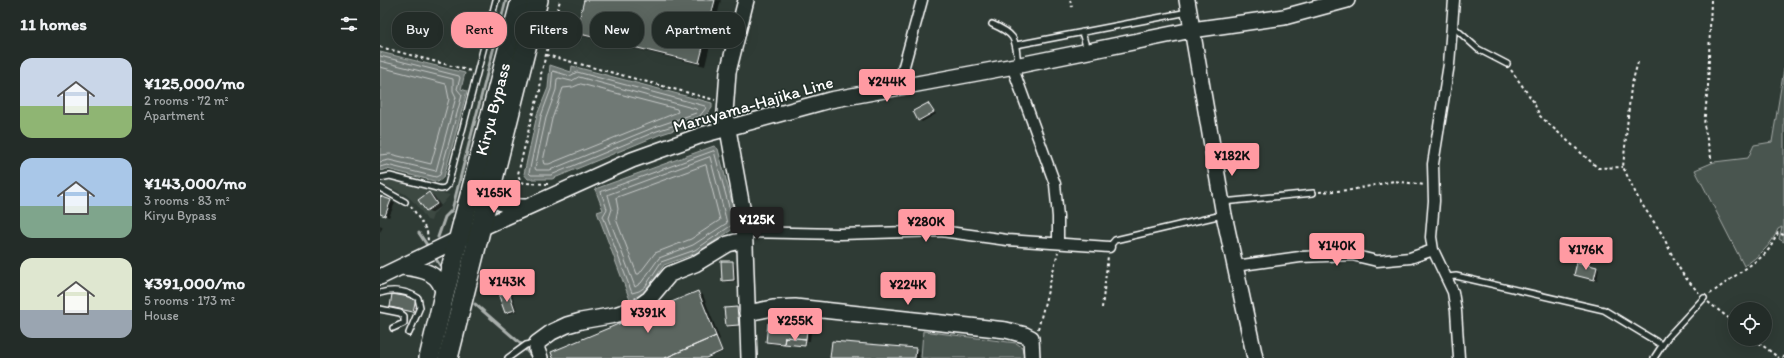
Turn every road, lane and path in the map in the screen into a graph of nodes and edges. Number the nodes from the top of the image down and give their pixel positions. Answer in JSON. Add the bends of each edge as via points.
{"nodes":[{"id":1,"x":496,"y":0,"type":"edge"},
{"id":2,"x":521,"y":0,"type":"edge"},
{"id":3,"x":538,"y":0,"type":"edge"},
{"id":4,"x":560,"y":0,"type":"edge"},
{"id":5,"x":746,"y":0,"type":"edge"},
{"id":6,"x":922,"y":0,"type":"edge"},
{"id":7,"x":1070,"y":0,"type":"edge"},
{"id":8,"x":1347,"y":0,"type":"edge"},
{"id":9,"x":1454,"y":0,"type":"edge"},
{"id":10,"x":1711,"y":0,"type":"edge"},
{"id":11,"x":1188,"y":6,"type":"edge"},
{"id":12,"x":1072,"y":7,"type":"dead end"},
{"id":13,"x":992,"y":24,"type":"dead end"},
{"id":14,"x":1452,"y":28,"type":"junction"},
{"id":15,"x":1192,"y":30,"type":"junction"},
{"id":16,"x":1082,"y":32,"type":"junction"},
{"id":17,"x":1016,"y":45,"type":"junction"},
{"id":18,"x":380,"y":47,"type":"edge"},
{"id":19,"x":1087,"y":51,"type":"junction"},
{"id":20,"x":546,"y":55,"type":"junction"},
{"id":21,"x":1638,"y":62,"type":"dead end"},
{"id":22,"x":1507,"y":64,"type":"joint"},
{"id":23,"x":1015,"y":65,"type":"junction"},
{"id":24,"x":477,"y":73,"type":"junction"},
{"id":25,"x":902,"y":87,"type":"junction"},
{"id":26,"x":716,"y":100,"type":"dead end"},
{"id":27,"x":727,"y":128,"type":"junction"},
{"id":28,"x":1712,"y":162,"type":"dead end"},
{"id":29,"x":1624,"y":167,"type":"junction"},
{"id":30,"x":380,"y":178,"type":"edge"},
{"id":31,"x":493,"y":183,"type":"junction"},
{"id":32,"x":551,"y":184,"type":"dead end"},
{"id":33,"x":1432,"y":185,"type":"junction"},
{"id":34,"x":380,"y":188,"type":"edge"},
{"id":35,"x":1313,"y":193,"type":"joint"},
{"id":36,"x":405,"y":202,"type":"joint"},
{"id":37,"x":528,"y":208,"type":"junction"},
{"id":38,"x":1224,"y":208,"type":"junction"},
{"id":39,"x":481,"y":228,"type":"junction"},
{"id":40,"x":1784,"y":235,"type":"edge"},
{"id":41,"x":743,"y":238,"type":"junction"},
{"id":42,"x":458,"y":239,"type":"junction"},
{"id":43,"x":1058,"y":243,"type":"junction"},
{"id":44,"x":1109,"y":247,"type":"junction"},
{"id":45,"x":430,"y":249,"type":"junction"},
{"id":46,"x":1433,"y":250,"type":"junction"},
{"id":47,"x":1235,"y":266,"type":"junction"},
{"id":48,"x":403,"y":267,"type":"junction"},
{"id":49,"x":380,"y":277,"type":"edge"},
{"id":50,"x":1447,"y":277,"type":"junction"},
{"id":51,"x":380,"y":294,"type":"edge"},
{"id":52,"x":444,"y":295,"type":"junction"},
{"id":53,"x":1704,"y":298,"type":"junction"},
{"id":54,"x":1102,"y":308,"type":"dead end"},
{"id":55,"x":380,"y":309,"type":"edge"},
{"id":56,"x":747,"y":313,"type":"junction"},
{"id":57,"x":1728,"y":317,"type":"edge"},
{"id":58,"x":393,"y":328,"type":"dead end"},
{"id":59,"x":408,"y":333,"type":"dead end"},
{"id":60,"x":1031,"y":338,"type":"junction"},
{"id":61,"x":1662,"y":345,"type":"junction"},
{"id":62,"x":1763,"y":346,"type":"edge"},
{"id":63,"x":534,"y":349,"type":"edge"},
{"id":64,"x":429,"y":358,"type":"edge"},
{"id":65,"x":448,"y":358,"type":"edge"},
{"id":66,"x":508,"y":358,"type":"edge"},
{"id":67,"x":749,"y":358,"type":"edge"},
{"id":68,"x":1032,"y":358,"type":"edge"},
{"id":69,"x":1255,"y":358,"type":"edge"},
{"id":70,"x":1459,"y":358,"type":"edge"},
{"id":71,"x":1654,"y":358,"type":"edge"},
{"id":72,"x":1778,"y":358,"type":"edge"}],
"edges":[{"from":1,"to":24,"type":"lane"},
{"from":2,"to":42,"type":"highway","name":"Kiryu Bypass"},
{"from":3,"to":31,"type":"highway","name":"Kiryu Bypass"},
{"from":4,"to":20,"type":"path"},
{"from":5,"to":27,"type":"street","via":[[728,72],[725,113]]},
{"from":6,"to":25,"type":"street","via":[[901,77]]},
{"from":7,"to":12,"type":"path"},
{"from":8,"to":15,"type":"street","name":"Maruyama-Hajika Line","via":[[1284,16]]},
{"from":9,"to":14,"type":"street"},
{"from":10,"to":28,"type":"path","via":[[1704,125]]},
{"from":11,"to":15,"type":"street"},
{"from":11,"to":16,"type":"lane"},
{"from":13,"to":17,"type":"lane","via":[[1008,32]]},
{"from":14,"to":22,"type":"lane","via":[[1478,49]]},
{"from":14,"to":33,"type":"street"},
{"from":15,"to":19,"type":"street","name":"Maruyama-Hajika Line"},
{"from":15,"to":38,"type":"street"},
{"from":16,"to":17,"type":"lane"},
{"from":16,"to":19,"type":"lane"},
{"from":17,"to":23,"type":"lane"},
{"from":18,"to":24,"type":"path"},
{"from":19,"to":23,"type":"street","name":"Maruyama-Hajika Line"},
{"from":20,"to":26,"type":"path"},
{"from":20,"to":32,"type":"path","via":[[540,91],[518,174],[524,183]]},
{"from":21,"to":29,"type":"path","via":[[1631,87]]},
{"from":22,"to":29,"type":"path","via":[[1540,116],[1598,168]]},
{"from":23,"to":25,"type":"street","name":"Maruyama-Hajika Line"},
{"from":23,"to":43,"type":"street","via":[[1055,184]]},
{"from":24,"to":30,"type":"lane","via":[[445,188],[390,176]]},
{"from":25,"to":27,"type":"street","name":"Maruyama-Hajika Line","via":[[830,100]]},
{"from":27,"to":37,"type":"street","name":"Maruyama-Hajika Line","via":[[632,160]]},
{"from":27,"to":41,"type":"street","via":[[742,204]]},
{"from":29,"to":53,"type":"path","via":[[1639,200],[1662,234],[1684,276]]},
{"from":31,"to":37,"type":"street","via":[[497,200],[502,204]]},
{"from":31,"to":39,"type":"highway","name":"Kiryu Bypass"},
{"from":33,"to":35,"type":"path","via":[[1394,181],[1351,190]]},
{"from":33,"to":46,"type":"street"},
{"from":34,"to":36,"type":"lane"},
{"from":35,"to":38,"type":"lane"},
{"from":36,"to":45,"type":"path","via":[[411,206],[428,231]]},
{"from":37,"to":39,"type":"street","name":"Maruyama-Hajika Line"},
{"from":38,"to":44,"type":"lane","via":[[1114,240]]},
{"from":38,"to":47,"type":"street"},
{"from":39,"to":42,"type":"street","name":"Maruyama-Hajika Line"},
{"from":39,"to":65,"type":"highway","name":"Kiryu Bypass"},
{"from":40,"to":53,"type":"path","via":[[1778,233],[1763,256]]},
{"from":41,"to":43,"type":"street","via":[[941,232]]},
{"from":41,"to":56,"type":"street"},
{"from":41,"to":63,"type":"street","via":[[695,264],[670,274],[649,298],[638,306],[615,315],[567,325],[552,332]]},
{"from":42,"to":45,"type":"street","name":"Maruyama-Hajika Line"},
{"from":42,"to":52,"type":"highway","name":"Kiryu Bypass"},
{"from":43,"to":44,"type":"street"},
{"from":43,"to":60,"type":"path","via":[[1037,330]]},
{"from":44,"to":54,"type":"path"},
{"from":45,"to":48,"type":"street","name":"Maruyama-Hajika Line"},
{"from":46,"to":47,"type":"street","via":[[1410,258],[1377,261],[1352,255],[1308,257]]},
{"from":46,"to":50,"type":"street"},
{"from":47,"to":69,"type":"street"},
{"from":48,"to":49,"type":"street","name":"Maruyama-Hajika Line"},
{"from":48,"to":52,"type":"street","via":[[433,274],[440,283]]},
{"from":50,"to":61,"type":"lane","via":[[1456,276],[1604,310]]},
{"from":50,"to":70,"type":"street","via":[[1456,311]]},
{"from":51,"to":59,"type":"lane","via":[[392,290],[418,298],[420,307]]},
{"from":52,"to":64,"type":"highway","name":"Kiryu Bypass"},
{"from":53,"to":57,"type":"path"},
{"from":53,"to":61,"type":"lane"},
{"from":55,"to":58,"type":"lane","via":[[404,316],[404,323]]},
{"from":56,"to":60,"type":"street","via":[[795,307],[1006,330]]},
{"from":56,"to":67,"type":"street"},
{"from":60,"to":68,"type":"street"},
{"from":61,"to":71,"type":"lane"},
{"from":62,"to":72,"type":"path"},
{"from":63,"to":66,"type":"lane","via":[[518,351]]}]}
